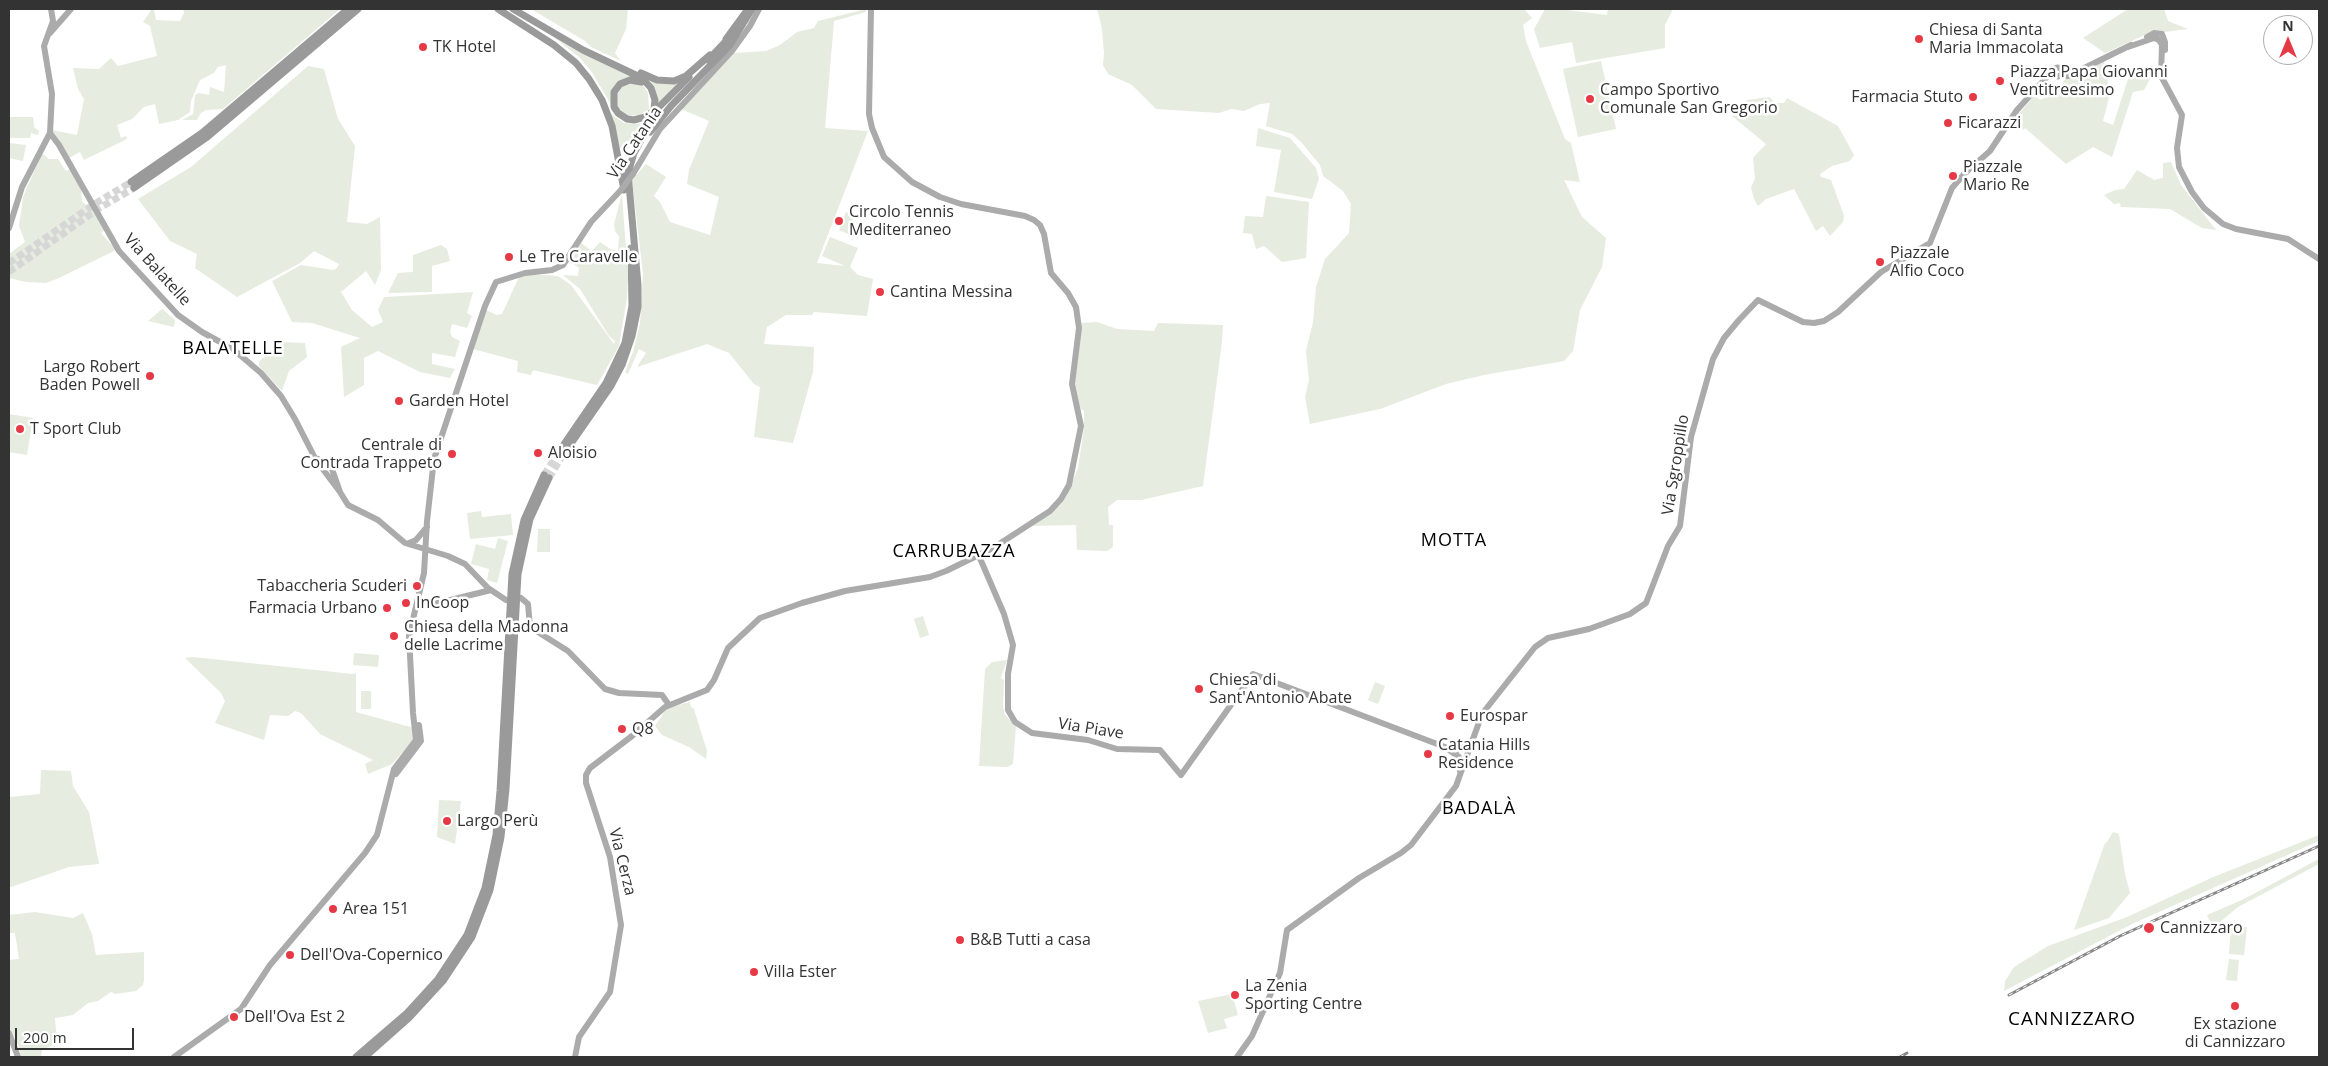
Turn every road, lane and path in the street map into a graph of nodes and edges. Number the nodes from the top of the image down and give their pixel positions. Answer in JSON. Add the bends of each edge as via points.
{"nodes":[{"id":1,"x":52,"y":9,"type":"edge"},
{"id":2,"x":71,"y":9,"type":"edge"},
{"id":3,"x":348,"y":9,"type":"edge"},
{"id":4,"x":358,"y":9,"type":"edge"},
{"id":5,"x":365,"y":9,"type":"edge"},
{"id":6,"x":491,"y":9,"type":"edge"},
{"id":7,"x":498,"y":9,"type":"edge"},
{"id":8,"x":504,"y":9,"type":"edge"},
{"id":9,"x":513,"y":9,"type":"edge"},
{"id":10,"x":750,"y":9,"type":"edge"},
{"id":11,"x":759,"y":9,"type":"edge"},
{"id":12,"x":871,"y":9,"type":"edge"},
{"id":13,"x":523,"y":12,"type":"edge"},
{"id":14,"x":62,"y":20,"type":"junction"},
{"id":15,"x":547,"y":26,"type":"junction"},
{"id":16,"x":47,"y":36,"type":"junction"},
{"id":17,"x":325,"y":37,"type":"junction"},
{"id":18,"x":567,"y":40,"type":"junction"},
{"id":19,"x":710,"y":55,"type":"junction"},
{"id":20,"x":571,"y":59,"type":"junction"},
{"id":21,"x":658,"y":110,"type":"junction"},
{"id":22,"x":646,"y":118,"type":"junction"},
{"id":23,"x":48,"y":136,"type":"junction"},
{"id":24,"x":626,"y":200,"type":"junction"},
{"id":25,"x":12,"y":215,"type":"junction"},
{"id":26,"x":9,"y":222,"type":"edge"},
{"id":27,"x":9,"y":228,"type":"edge"},
{"id":28,"x":637,"y":258,"type":"junction"},
{"id":29,"x":2319,"y":260,"type":"edge"},
{"id":30,"x":427,"y":527,"type":"junction"},
{"id":31,"x":413,"y":543,"type":"junction"},
{"id":32,"x":426,"y":546,"type":"junction"},
{"id":33,"x":979,"y":556,"type":"junction"},
{"id":34,"x":491,"y":590,"type":"junction"},
{"id":35,"x":507,"y":598,"type":"dead end"},
{"id":36,"x":521,"y":600,"type":"dead end"},
{"id":37,"x":418,"y":602,"type":"junction"},
{"id":38,"x":667,"y":706,"type":"junction"},
{"id":39,"x":1472,"y":742,"type":"junction"},
{"id":40,"x":1457,"y":752,"type":"junction"},
{"id":41,"x":1467,"y":755,"type":"junction"},
{"id":42,"x":1456,"y":786,"type":"junction"},
{"id":43,"x":9,"y":1033,"type":"edge"},
{"id":44,"x":18,"y":1057,"type":"edge"},
{"id":45,"x":174,"y":1057,"type":"edge"},
{"id":46,"x":356,"y":1057,"type":"edge"},
{"id":47,"x":364,"y":1057,"type":"edge"},
{"id":48,"x":575,"y":1057,"type":"edge"},
{"id":49,"x":1237,"y":1057,"type":"edge"}],
"edges":[{"from":1,"to":14,"type":"main road"},
{"from":1,"to":16,"type":"main road","via":[[53,20]]},
{"from":2,"to":14,"type":"main road"},
{"from":3,"to":17,"type":"highway","via":[[202,133],[133,185],[206,138]]},
{"from":4,"to":17,"type":"highway"},
{"from":5,"to":17,"type":"highway","via":[[340,30]]},
{"from":6,"to":20,"type":"highway"},
{"from":7,"to":20,"type":"highway","via":[[548,40]]},
{"from":8,"to":22,"type":"highway","via":[[577,58],[618,118],[633,123]]},
{"from":9,"to":13,"type":"highway"},
{"from":10,"to":19,"type":"highway"},
{"from":10,"to":21,"type":"highway","via":[[734,33]]},
{"from":10,"to":28,"type":"highway","via":[[724,51],[661,117],[635,159],[630,179]]},
{"from":11,"to":30,"type":"main road","name":"Via Catania","bridge":true,"via":[[732,50],[660,129],[633,174],[591,222],[563,265],[496,282],[435,454]]},
{"from":12,"to":33,"type":"main road","name":"Via Cerza","via":[[870,114],[878,146],[888,162],[940,198],[1024,216],[1038,223],[1044,234],[1051,273],[1072,299],[1078,313],[1072,384],[1081,426],[1069,485],[1050,511]]},
{"from":13,"to":15,"type":"highway"},
{"from":13,"to":18,"type":"highway"},
{"from":14,"to":16,"type":"main road"},
{"from":15,"to":18,"type":"highway"},
{"from":15,"to":19,"type":"highway","via":[[657,80],[682,78]]},
{"from":16,"to":23,"type":"main road","via":[[44,46],[52,94]]},
{"from":18,"to":28,"type":"highway","via":[[642,78],[654,91],[654,113],[628,173]]},
{"from":19,"to":21,"type":"highway"},
{"from":20,"to":24,"type":"highway","via":[[589,79],[608,113],[617,143]]},
{"from":21,"to":22,"type":"highway","bridge":true},
{"from":22,"to":24,"type":"highway","via":[[630,120],[618,113],[614,96],[620,84],[640,81],[648,89],[651,100],[648,118],[627,162]]},
{"from":23,"to":25,"type":"main road","via":[[22,187]]},
{"from":23,"to":31,"type":"main road","name":"Via Balatelle","via":[[61,149],[119,251],[178,315],[233,348],[261,373],[281,396],[314,454],[332,469],[348,505]]},
{"from":24,"to":28,"type":"highway","via":[[633,287],[627,334],[617,363],[561,454],[602,400],[626,356],[638,307]]},
{"from":25,"to":26,"type":"main road"},
{"from":25,"to":27,"type":"main road"},
{"from":29,"to":39,"type":"main road","name":"Via Sgroppillo","via":[[2288,239],[2231,227],[2204,208],[2179,167],[2177,148],[2182,112],[2161,76],[2166,46],[2164,36],[2154,33],[2065,76],[2058,73],[2043,82],[2017,110],[1990,151],[1952,188],[1930,243],[1881,272],[1824,321],[1808,323],[1758,300],[1739,320],[1716,351],[1691,437],[1680,526],[1660,563],[1646,603],[1615,620],[1539,643],[1482,714]]},
{"from":30,"to":31,"type":"main road"},
{"from":30,"to":32,"type":"main road"},
{"from":31,"to":32,"type":"main road"},
{"from":32,"to":34,"type":"main road","via":[[465,564]]},
{"from":32,"to":37,"type":"main road"},
{"from":33,"to":38,"type":"main road","name":"Via Cerza","via":[[930,577],[845,591],[760,618],[728,648],[707,690]]},
{"from":33,"to":40,"type":"main road","name":"Via Piave","via":[[1004,614],[1013,645],[1007,705],[1011,718],[1022,728],[1041,736],[1088,740],[1117,749],[1160,750],[1181,775],[1253,674]]},
{"from":34,"to":35,"type":"main road"},
{"from":34,"to":37,"type":"main road","via":[[434,604]]},
{"from":36,"to":38,"type":"main road","via":[[532,629],[568,651],[606,688],[618,693],[652,694]]},
{"from":37,"to":45,"type":"main road","via":[[409,636],[413,705],[421,741],[389,788],[372,843],[264,972],[240,1009]]},
{"from":38,"to":48,"type":"main road","name":"Via Cerza","via":[[592,764],[586,776],[610,857],[621,915],[620,942],[610,992],[579,1037]]},
{"from":39,"to":40,"type":"main road"},
{"from":39,"to":41,"type":"main road","name":"Via Sgroppillo"},
{"from":40,"to":41,"type":"main road"},
{"from":40,"to":42,"type":"main road","via":[[1461,766]]},
{"from":41,"to":42,"type":"main road","name":"Via Sgroppillo"},
{"from":42,"to":49,"type":"main road","via":[[1401,853],[1359,878],[1287,930],[1280,973],[1255,1031]]},
{"from":43,"to":44,"type":"main road"},
{"from":46,"to":47,"type":"highway","via":[[406,1014],[438,979],[467,935],[485,888],[496,835],[500,791],[512,574],[524,520],[546,477],[530,519],[518,574],[506,789],[501,837],[490,890],[472,937],[443,981],[409,1018]]}]}
